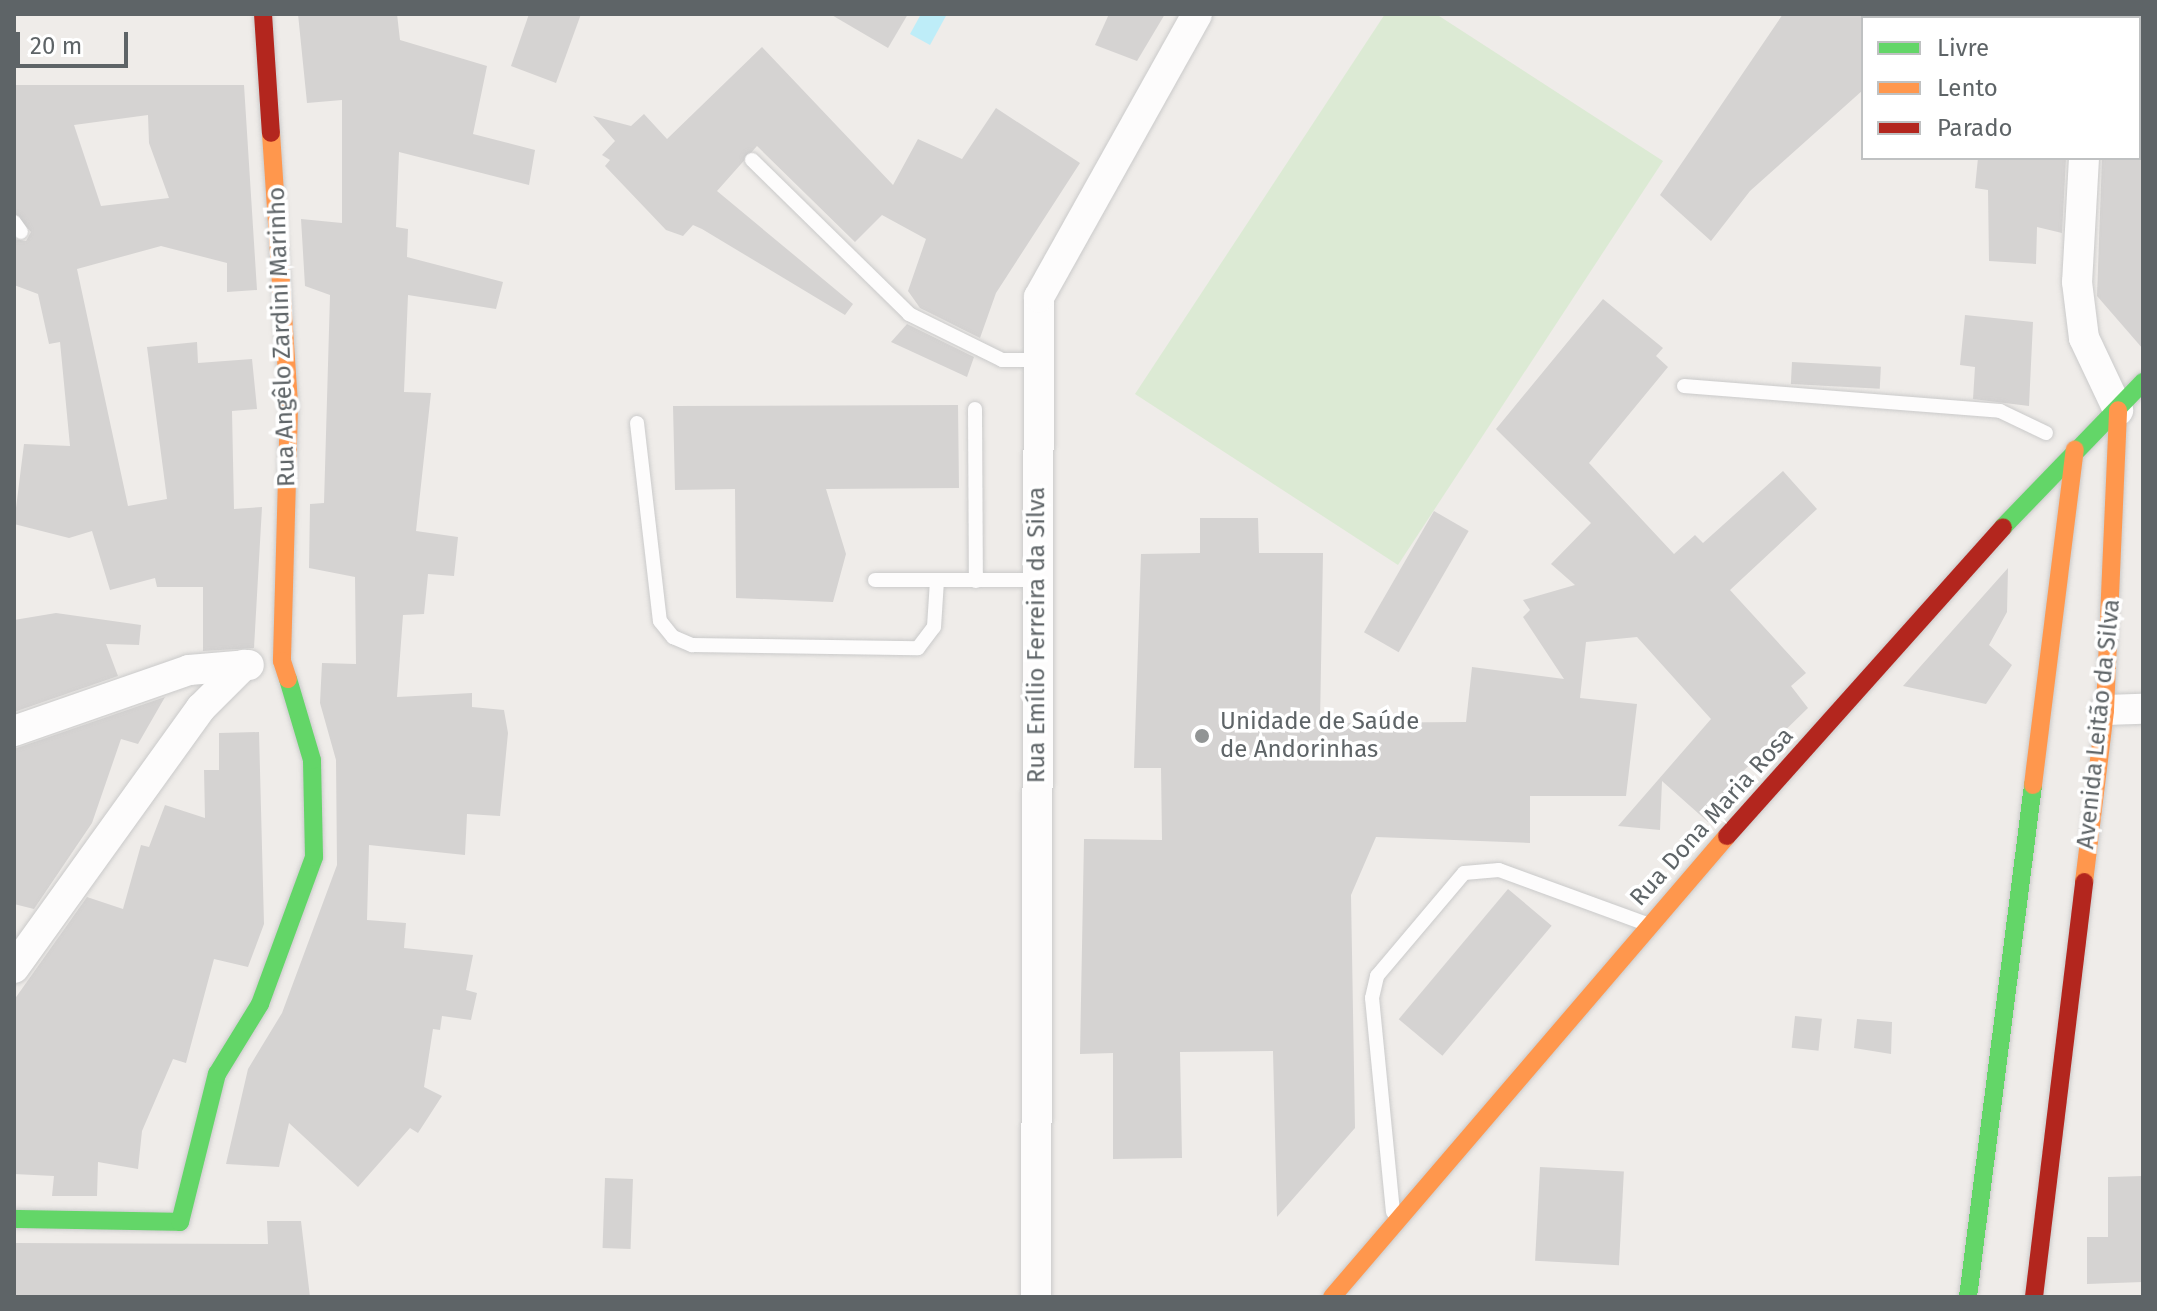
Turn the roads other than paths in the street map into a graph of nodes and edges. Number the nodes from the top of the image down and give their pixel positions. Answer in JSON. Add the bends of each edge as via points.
{"nodes":[{"id":1,"x":263,"y":14,"type":"edge"},
{"id":2,"x":1197,"y":14,"type":"edge"},
{"id":3,"x":752,"y":160,"type":"dead end"},
{"id":4,"x":2084,"y":160,"type":"edge"},
{"id":5,"x":1036,"y":360,"type":"junction"},
{"id":6,"x":2143,"y":382,"type":"edge"},
{"id":7,"x":1684,"y":386,"type":"dead end"},
{"id":8,"x":975,"y":409,"type":"dead end"},
{"id":9,"x":2118,"y":410,"type":"junction"},
{"id":10,"x":637,"y":423,"type":"dead end"},
{"id":11,"x":2046,"y":433,"type":"dead end"},
{"id":12,"x":2075,"y":450,"type":"junction"},
{"id":13,"x":2070,"y":503,"type":"junction"},
{"id":14,"x":2010,"y":520,"type":"junction"},
{"id":15,"x":2117,"y":530,"type":"junction"},
{"id":16,"x":875,"y":580,"type":"dead end"},
{"id":17,"x":937,"y":580,"type":"junction"},
{"id":18,"x":1037,"y":580,"type":"junction"},
{"id":19,"x":976,"y":581,"type":"junction"},
{"id":20,"x":282,"y":661,"type":"junction"},
{"id":21,"x":244,"y":665,"type":"junction"},
{"id":22,"x":2143,"y":709,"type":"edge"},
{"id":23,"x":2105,"y":710,"type":"junction"},
{"id":24,"x":14,"y":731,"type":"edge"},
{"id":25,"x":1648,"y":924,"type":"junction"},
{"id":26,"x":14,"y":968,"type":"edge"},
{"id":27,"x":14,"y":1219,"type":"edge"},
{"id":28,"x":1394,"y":1219,"type":"junction"},
{"id":29,"x":1334,"y":1296,"type":"edge"},
{"id":30,"x":1036,"y":1297,"type":"edge"},
{"id":31,"x":1968,"y":1297,"type":"edge"},
{"id":32,"x":2034,"y":1297,"type":"edge"}],
"edges":[{"from":1,"to":20,"type":"street","name":"Rua Angêlo Zardini Marinho","via":[[289,421]]},
{"from":2,"to":5,"type":"street","name":"Rua Emílio Ferreira da Silva","via":[[1039,297]]},
{"from":3,"to":5,"type":"lane","via":[[909,314],[1002,360]]},
{"from":4,"to":9,"type":"street","name":"Avenida Leitão da Silva","via":[[2077,282],[2084,338]]},
{"from":5,"to":18,"type":"street","name":"Rua Emílio Ferreira da Silva"},
{"from":6,"to":9,"type":"street","name":"Rua Dona Maria Rosa"},
{"from":7,"to":11,"type":"lane","via":[[2000,411]]},
{"from":8,"to":19,"type":"lane"},
{"from":9,"to":12,"type":"street","name":"Rua Dona Maria Rosa"},
{"from":9,"to":15,"type":"street","name":"Avenida Leitão da Silva"},
{"from":10,"to":17,"type":"lane","via":[[660,621],[673,637],[692,645],[918,648],[934,627]]},
{"from":12,"to":13,"type":"street"},
{"from":12,"to":14,"type":"street","name":"Rua Dona Maria Rosa"},
{"from":13,"to":14,"type":"street"},
{"from":13,"to":15,"type":"street","via":[[2107,517]]},
{"from":13,"to":31,"type":"street"},
{"from":14,"to":25,"type":"street","name":"Rua Dona Maria Rosa"},
{"from":15,"to":23,"type":"street","name":"Avenida Leitão da Silva"},
{"from":16,"to":17,"type":"lane"},
{"from":17,"to":19,"type":"lane"},
{"from":18,"to":19,"type":"lane"},
{"from":18,"to":30,"type":"street","name":"Rua Emílio Ferreira da Silva"},
{"from":20,"to":21,"type":"street"},
{"from":20,"to":27,"type":"street","name":"Rua Angêlo Zardini Marinho","via":[[312,760],[314,857],[260,1004],[217,1074],[180,1222]]},
{"from":21,"to":24,"type":"street","via":[[189,670]]},
{"from":21,"to":26,"type":"street","via":[[201,708]]},
{"from":22,"to":23,"type":"street"},
{"from":23,"to":32,"type":"street","name":"Avenida Leitão da Silva"},
{"from":25,"to":28,"type":"street","name":"Rua Dona Maria Rosa"},
{"from":25,"to":28,"type":"lane","via":[[1499,870],[1464,873],[1377,976],[1372,998]]},
{"from":28,"to":29,"type":"street","name":"Rua Dona Maria Rosa"}]}
